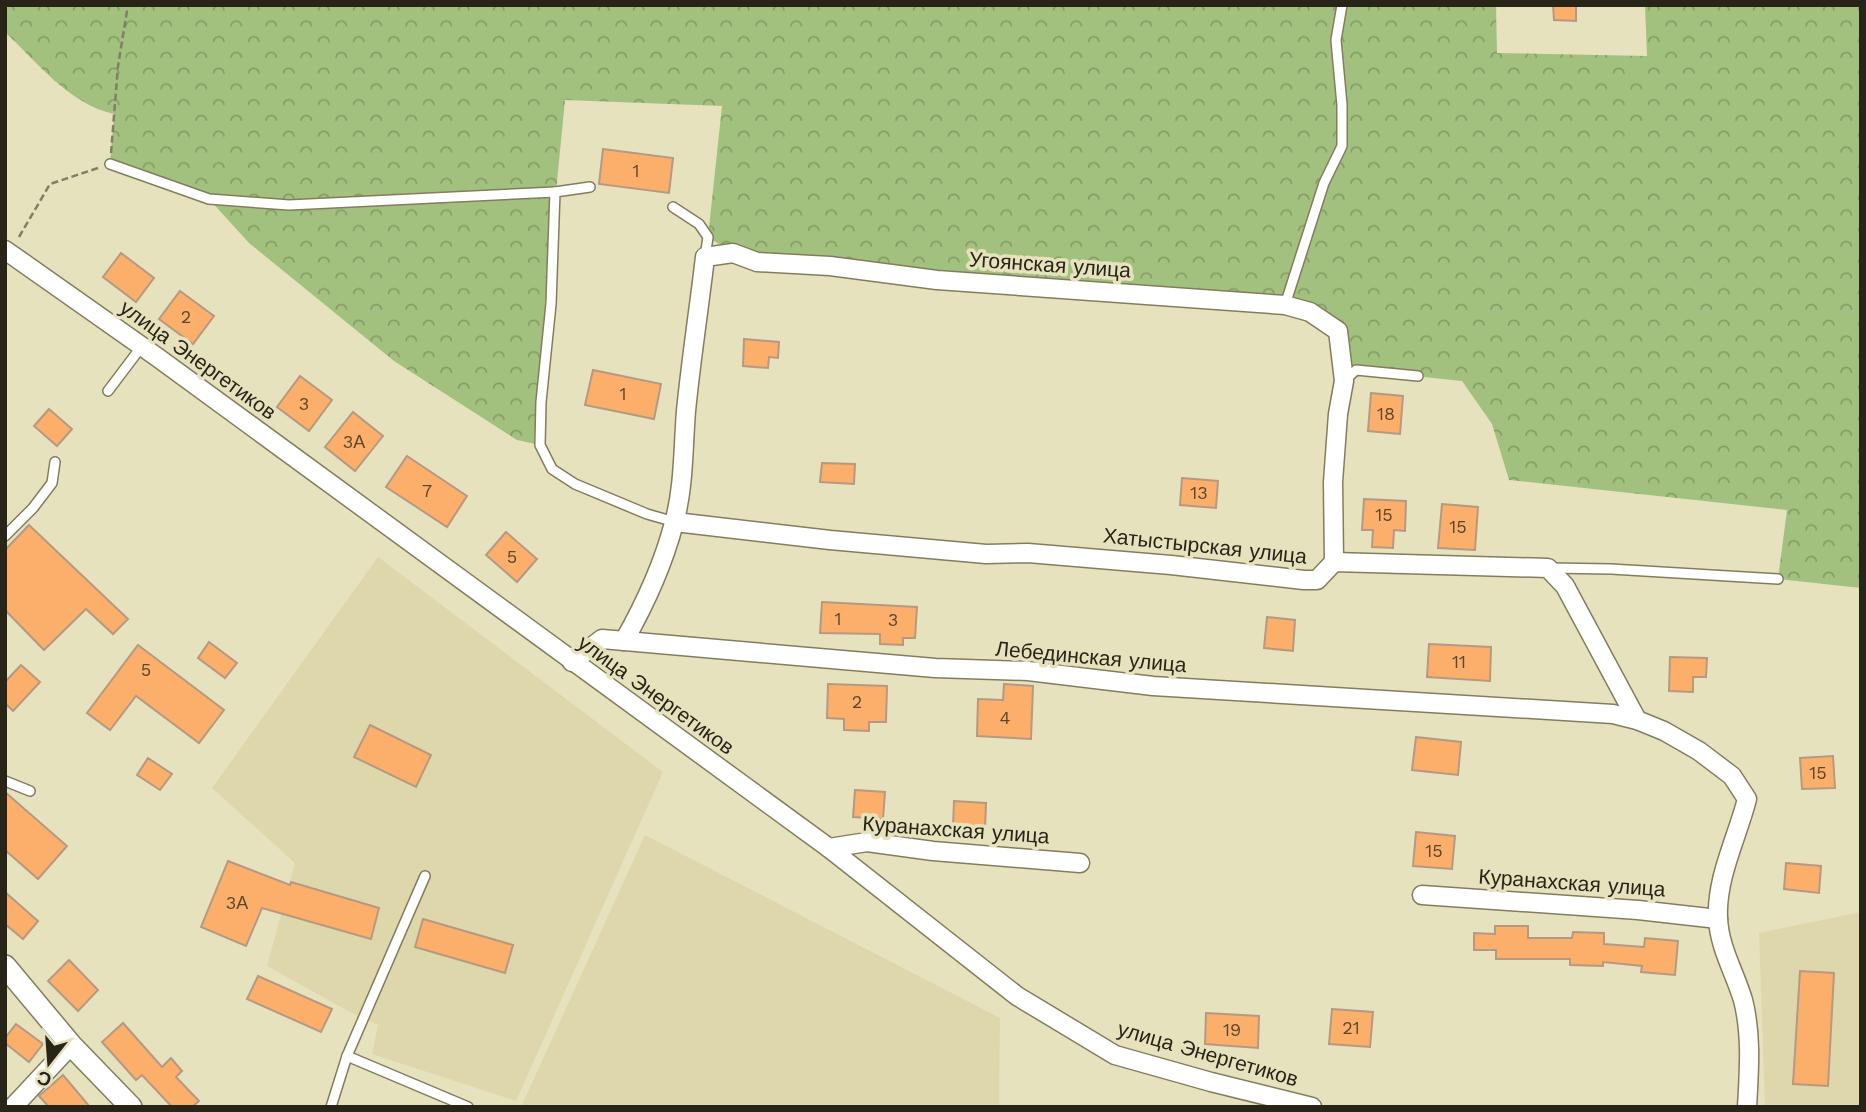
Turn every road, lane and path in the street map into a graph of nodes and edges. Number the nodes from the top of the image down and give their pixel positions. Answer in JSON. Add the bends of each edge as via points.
{"nodes":[{"id":1,"x":128,"y":5,"type":"edge"},
{"id":2,"x":1342,"y":5,"type":"edge"},
{"id":3,"x":110,"y":164,"type":"junction"},
{"id":4,"x":590,"y":187,"type":"dead end"},
{"id":5,"x":555,"y":192,"type":"junction"},
{"id":6,"x":673,"y":207,"type":"dead end"},
{"id":7,"x":8,"y":251,"type":"edge"},
{"id":8,"x":705,"y":257,"type":"junction"},
{"id":9,"x":1285,"y":305,"type":"junction"},
{"id":10,"x":142,"y":346,"type":"junction"},
{"id":11,"x":1418,"y":376,"type":"dead end"},
{"id":12,"x":1344,"y":381,"type":"junction"},
{"id":13,"x":108,"y":391,"type":"dead end"},
{"id":14,"x":55,"y":462,"type":"dead end"},
{"id":15,"x":675,"y":522,"type":"junction"},
{"id":16,"x":5,"y":536,"type":"edge"},
{"id":17,"x":1334,"y":562,"type":"junction"},
{"id":18,"x":1548,"y":568,"type":"junction"},
{"id":19,"x":1778,"y":579,"type":"dead end"},
{"id":20,"x":624,"y":641,"type":"junction"},
{"id":21,"x":572,"y":662,"type":"junction"},
{"id":22,"x":1637,"y":719,"type":"junction"},
{"id":23,"x":5,"y":781,"type":"edge"},
{"id":24,"x":30,"y":790,"type":"dead end"},
{"id":25,"x":829,"y":848,"type":"junction"},
{"id":26,"x":1080,"y":863,"type":"dead end"},
{"id":27,"x":425,"y":876,"type":"dead end"},
{"id":28,"x":1422,"y":895,"type":"dead end"},
{"id":29,"x":1718,"y":919,"type":"junction"},
{"id":30,"x":5,"y":966,"type":"edge"},
{"id":31,"x":71,"y":1045,"type":"junction"},
{"id":32,"x":347,"y":1056,"type":"junction"},
{"id":33,"x":13,"y":1107,"type":"edge"},
{"id":34,"x":131,"y":1107,"type":"edge"},
{"id":35,"x":331,"y":1107,"type":"edge"},
{"id":36,"x":468,"y":1107,"type":"edge"},
{"id":37,"x":1312,"y":1107,"type":"edge"},
{"id":38,"x":1747,"y":1107,"type":"edge"}],
"edges":[{"from":1,"to":3,"type":"path"},
{"from":2,"to":9,"type":"lane","via":[[1336,40],[1342,146],[1324,183]]},
{"from":3,"to":5,"type":"lane","via":[[209,198],[289,205]]},
{"from":3,"to":7,"type":"path","via":[[50,184]]},
{"from":4,"to":5,"type":"lane"},
{"from":5,"to":15,"type":"lane","via":[[540,445],[552,469],[575,484]]},
{"from":6,"to":8,"type":"lane","via":[[699,224],[708,237]]},
{"from":7,"to":10,"type":"street","name":"улица Энергетиков"},
{"from":8,"to":9,"type":"street","name":"Угоянская улица","via":[[733,253],[757,262],[937,280]]},
{"from":8,"to":15,"type":"street"},
{"from":9,"to":12,"type":"street","name":"Угоянская улица","via":[[1310,312],[1338,331]]},
{"from":10,"to":13,"type":"lane"},
{"from":10,"to":21,"type":"street","name":"улица Энергетиков"},
{"from":11,"to":12,"type":"lane","via":[[1356,370]]},
{"from":12,"to":17,"type":"street","via":[[1332,482]]},
{"from":14,"to":16,"type":"lane","via":[[52,483]]},
{"from":15,"to":17,"type":"street","name":"Хатыстырская улица","via":[[830,540],[1171,565],[1304,580],[1317,580]]},
{"from":15,"to":20,"type":"street","via":[[664,557]]},
{"from":17,"to":18,"type":"street","name":"Хатыстырская улица"},
{"from":18,"to":19,"type":"lane"},
{"from":18,"to":22,"type":"street","via":[[1565,586]]},
{"from":20,"to":21,"type":"street","name":"Лебединская улица","via":[[602,639]]},
{"from":20,"to":22,"type":"street","name":"Лебединская улица","via":[[935,668],[1028,671],[1153,686]]},
{"from":21,"to":25,"type":"street","name":"улица Энергетиков"},
{"from":22,"to":29,"type":"street","name":"Лебединская улица","via":[[1699,751],[1732,776],[1747,799],[1724,872]]},
{"from":23,"to":24,"type":"lane"},
{"from":25,"to":26,"type":"street","name":"Куранахская улица","via":[[867,842]]},
{"from":25,"to":37,"type":"street","name":"улица Энергетиков","via":[[1017,996],[1115,1055]]},
{"from":27,"to":32,"type":"lane"},
{"from":28,"to":29,"type":"street","name":"Куранахская улица"},
{"from":29,"to":38,"type":"street","via":[[1743,1002],[1750,1058]]},
{"from":30,"to":31,"type":"street"},
{"from":31,"to":33,"type":"street"},
{"from":31,"to":34,"type":"street"},
{"from":32,"to":35,"type":"lane"},
{"from":32,"to":36,"type":"lane"}]}
